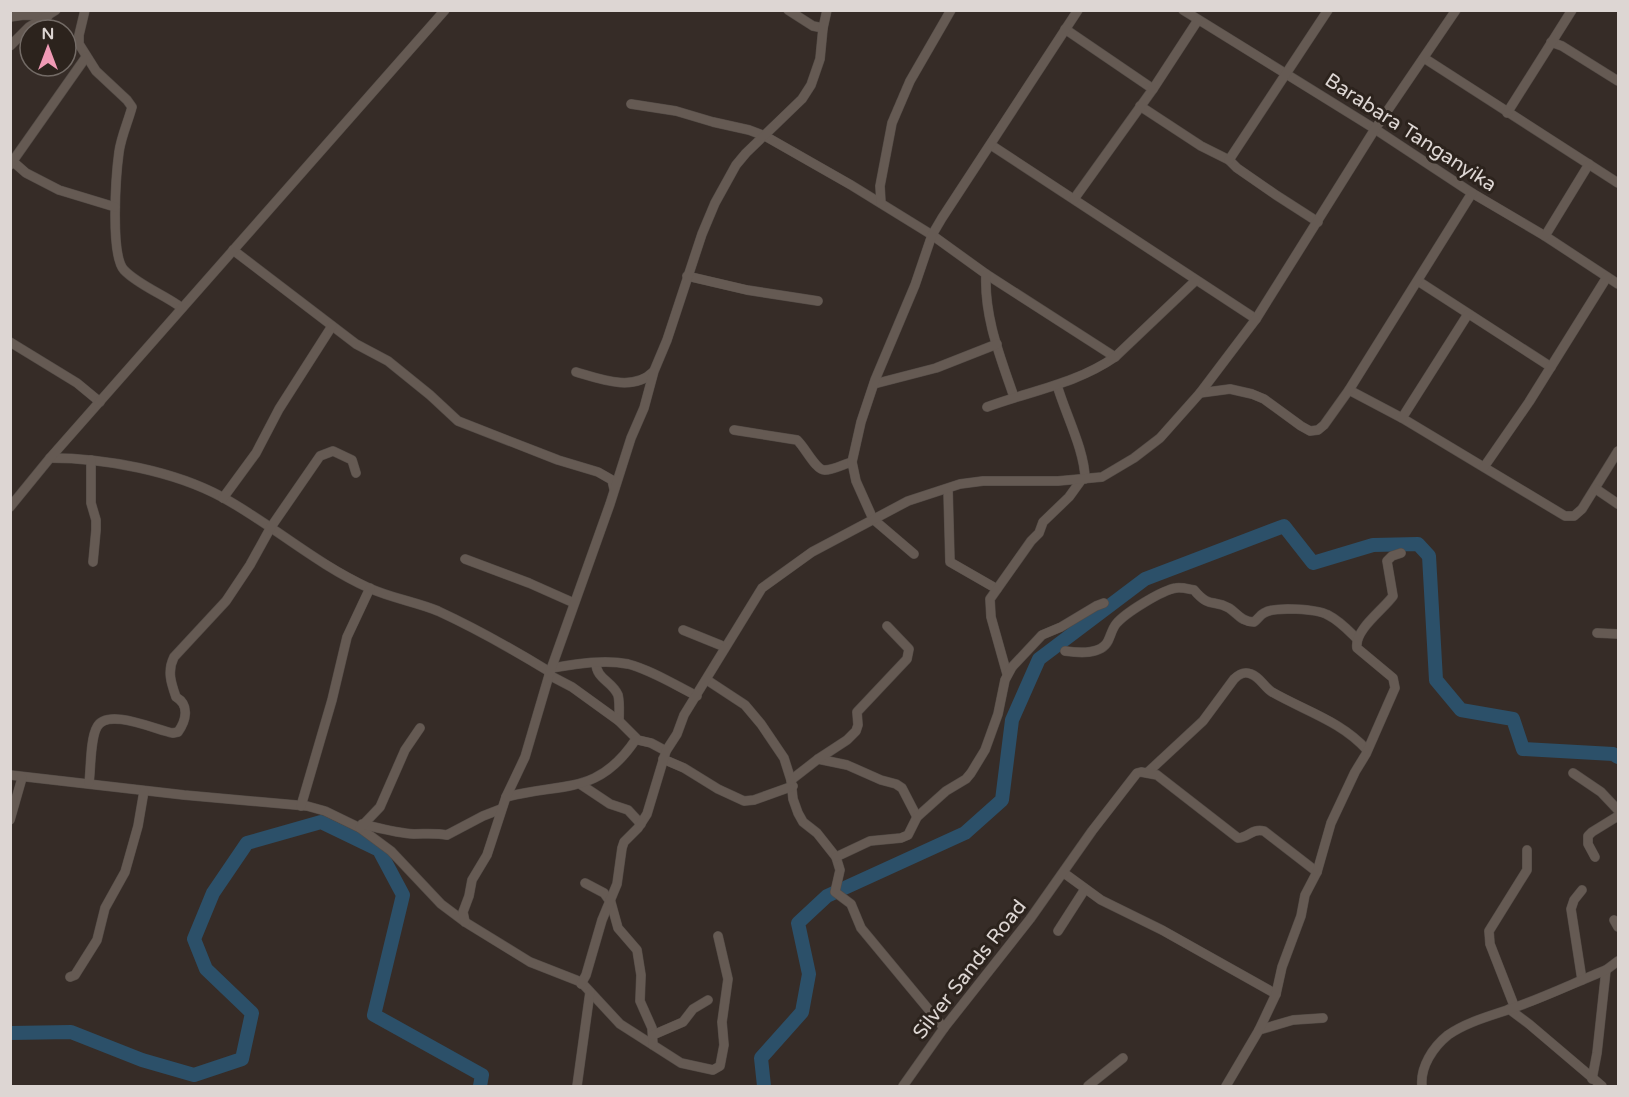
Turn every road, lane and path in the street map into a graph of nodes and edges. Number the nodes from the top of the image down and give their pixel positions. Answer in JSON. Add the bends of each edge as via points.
{"nodes":[{"id":1,"x":85,"y":10,"type":"edge"},
{"id":2,"x":445,"y":10,"type":"edge"},
{"id":3,"x":788,"y":10,"type":"edge"},
{"id":4,"x":827,"y":10,"type":"edge"},
{"id":5,"x":951,"y":10,"type":"edge"},
{"id":6,"x":1078,"y":10,"type":"edge"},
{"id":7,"x":1183,"y":10,"type":"edge"},
{"id":8,"x":1328,"y":10,"type":"edge"},
{"id":9,"x":1456,"y":10,"type":"edge"},
{"id":10,"x":1572,"y":10,"type":"edge"},
{"id":11,"x":52,"y":13,"type":"edge"},
{"id":12,"x":10,"y":17,"type":"edge"},
{"id":13,"x":1198,"y":20,"type":"junction"},
{"id":14,"x":823,"y":28,"type":"junction"},
{"id":15,"x":1065,"y":29,"type":"junction"},
{"id":16,"x":1551,"y":42,"type":"junction"},
{"id":17,"x":10,"y":46,"type":"edge"},
{"id":18,"x":86,"y":57,"type":"junction"},
{"id":19,"x":1424,"y":58,"type":"junction"},
{"id":20,"x":1285,"y":74,"type":"junction"},
{"id":21,"x":1618,"y":81,"type":"edge"},
{"id":22,"x":1153,"y":89,"type":"junction"},
{"id":23,"x":631,"y":104,"type":"dead end"},
{"id":24,"x":1140,"y":106,"type":"junction"},
{"id":25,"x":1507,"y":113,"type":"junction"},
{"id":26,"x":1375,"y":129,"type":"junction"},
{"id":27,"x":765,"y":136,"type":"junction"},
{"id":28,"x":991,"y":145,"type":"junction"},
{"id":29,"x":1230,"y":160,"type":"junction"},
{"id":30,"x":12,"y":162,"type":"edge"},
{"id":31,"x":1589,"y":164,"type":"junction"},
{"id":32,"x":1618,"y":183,"type":"edge"},
{"id":33,"x":1472,"y":193,"type":"junction"},
{"id":34,"x":1074,"y":199,"type":"junction"},
{"id":35,"x":881,"y":203,"type":"junction"},
{"id":36,"x":115,"y":207,"type":"junction"},
{"id":37,"x":1318,"y":222,"type":"junction"},
{"id":38,"x":932,"y":236,"type":"junction"},
{"id":39,"x":1545,"y":236,"type":"junction"},
{"id":40,"x":233,"y":249,"type":"junction"},
{"id":41,"x":986,"y":274,"type":"junction"},
{"id":42,"x":687,"y":276,"type":"junction"},
{"id":43,"x":1607,"y":277,"type":"junction"},
{"id":44,"x":1195,"y":281,"type":"junction"},
{"id":45,"x":1418,"y":281,"type":"junction"},
{"id":46,"x":1618,"y":284,"type":"edge"},
{"id":47,"x":818,"y":301,"type":"dead end"},
{"id":48,"x":182,"y":308,"type":"junction"},
{"id":49,"x":1468,"y":314,"type":"junction"},
{"id":50,"x":1256,"y":319,"type":"junction"},
{"id":51,"x":332,"y":326,"type":"junction"},
{"id":52,"x":10,"y":342,"type":"edge"},
{"id":53,"x":997,"y":344,"type":"junction"},
{"id":54,"x":1114,"y":357,"type":"junction"},
{"id":55,"x":1551,"y":367,"type":"junction"},
{"id":56,"x":654,"y":371,"type":"junction"},
{"id":57,"x":576,"y":372,"type":"dead end"},
{"id":58,"x":874,"y":384,"type":"junction"},
{"id":59,"x":1057,"y":385,"type":"junction"},
{"id":60,"x":1349,"y":390,"type":"junction"},
{"id":61,"x":1200,"y":393,"type":"junction"},
{"id":62,"x":1014,"y":397,"type":"junction"},
{"id":63,"x":100,"y":402,"type":"junction"},
{"id":64,"x":987,"y":407,"type":"dead end"},
{"id":65,"x":1402,"y":418,"type":"junction"},
{"id":66,"x":734,"y":430,"type":"dead end"},
{"id":67,"x":1618,"y":451,"type":"edge"},
{"id":68,"x":50,"y":458,"type":"junction"},
{"id":69,"x":91,"y":460,"type":"junction"},
{"id":70,"x":852,"y":462,"type":"junction"},
{"id":71,"x":1484,"y":467,"type":"junction"},
{"id":72,"x":356,"y":473,"type":"dead end"},
{"id":73,"x":1083,"y":479,"type":"junction"},
{"id":74,"x":948,"y":489,"type":"junction"},
{"id":75,"x":1596,"y":489,"type":"junction"},
{"id":76,"x":613,"y":491,"type":"junction"},
{"id":77,"x":224,"y":498,"type":"junction"},
{"id":78,"x":1618,"y":504,"type":"edge"},
{"id":79,"x":10,"y":507,"type":"edge"},
{"id":80,"x":873,"y":519,"type":"junction"},
{"id":81,"x":271,"y":527,"type":"junction"},
{"id":82,"x":1401,"y":553,"type":"dead end"},
{"id":83,"x":914,"y":554,"type":"dead end"},
{"id":84,"x":465,"y":559,"type":"dead end"},
{"id":85,"x":93,"y":562,"type":"dead end"},
{"id":86,"x":370,"y":588,"type":"junction"},
{"id":87,"x":997,"y":589,"type":"junction"},
{"id":88,"x":574,"y":603,"type":"junction"},
{"id":89,"x":1104,"y":603,"type":"dead end"},
{"id":90,"x":887,"y":626,"type":"dead end"},
{"id":91,"x":683,"y":630,"type":"dead end"},
{"id":92,"x":1597,"y":633,"type":"dead end"},
{"id":93,"x":1618,"y":634,"type":"edge"},
{"id":94,"x":1357,"y":639,"type":"junction"},
{"id":95,"x":725,"y":647,"type":"junction"},
{"id":96,"x":1065,"y":651,"type":"dead end"},
{"id":97,"x":596,"y":663,"type":"junction"},
{"id":98,"x":551,"y":671,"type":"junction"},
{"id":99,"x":1007,"y":674,"type":"junction"},
{"id":100,"x":707,"y":680,"type":"junction"},
{"id":101,"x":697,"y":696,"type":"junction"},
{"id":102,"x":619,"y":721,"type":"junction"},
{"id":103,"x":420,"y":728,"type":"dead end"},
{"id":104,"x":636,"y":739,"type":"junction"},
{"id":105,"x":1367,"y":750,"type":"junction"},
{"id":106,"x":665,"y":755,"type":"junction"},
{"id":107,"x":818,"y":759,"type":"junction"},
{"id":108,"x":1144,"y":773,"type":"junction"},
{"id":109,"x":1573,"y":773,"type":"dead end"},
{"id":110,"x":10,"y":775,"type":"edge"},
{"id":111,"x":22,"y":778,"type":"junction"},
{"id":112,"x":89,"y":783,"type":"junction"},
{"id":113,"x":792,"y":783,"type":"junction"},
{"id":114,"x":580,"y":784,"type":"junction"},
{"id":115,"x":144,"y":791,"type":"junction"},
{"id":116,"x":506,"y":797,"type":"junction"},
{"id":117,"x":302,"y":806,"type":"junction"},
{"id":118,"x":501,"y":808,"type":"junction"},
{"id":119,"x":1618,"y":810,"type":"edge"},
{"id":120,"x":1618,"y":816,"type":"edge"},
{"id":121,"x":917,"y":817,"type":"junction"},
{"id":122,"x":10,"y":820,"type":"edge"},
{"id":123,"x":641,"y":824,"type":"junction"},
{"id":124,"x":361,"y":826,"type":"junction"},
{"id":125,"x":1527,"y":850,"type":"dead end"},
{"id":126,"x":836,"y":857,"type":"junction"},
{"id":127,"x":1595,"y":857,"type":"dead end"},
{"id":128,"x":1317,"y":872,"type":"junction"},
{"id":129,"x":1064,"y":873,"type":"junction"},
{"id":130,"x":585,"y":883,"type":"dead end"},
{"id":131,"x":1085,"y":889,"type":"junction"},
{"id":132,"x":1582,"y":890,"type":"dead end"},
{"id":133,"x":610,"y":900,"type":"junction"},
{"id":134,"x":465,"y":922,"type":"junction"},
{"id":135,"x":1058,"y":931,"type":"dead end"},
{"id":136,"x":718,"y":936,"type":"dead end"},
{"id":137,"x":1618,"y":960,"type":"edge"},
{"id":138,"x":1606,"y":970,"type":"junction"},
{"id":139,"x":70,"y":977,"type":"dead end"},
{"id":140,"x":1582,"y":980,"type":"junction"},
{"id":141,"x":581,"y":984,"type":"junction"},
{"id":142,"x":591,"y":992,"type":"junction"},
{"id":143,"x":1276,"y":994,"type":"junction"},
{"id":144,"x":708,"y":1000,"type":"dead end"},
{"id":145,"x":1512,"y":1008,"type":"junction"},
{"id":146,"x":1323,"y":1018,"type":"dead end"},
{"id":147,"x":944,"y":1028,"type":"junction"},
{"id":148,"x":1259,"y":1030,"type":"junction"},
{"id":149,"x":653,"y":1035,"type":"junction"},
{"id":150,"x":653,"y":1046,"type":"junction"},
{"id":151,"x":1123,"y":1058,"type":"dead end"},
{"id":152,"x":1592,"y":1079,"type":"junction"},
{"id":153,"x":577,"y":1086,"type":"edge"},
{"id":154,"x":903,"y":1086,"type":"edge"},
{"id":155,"x":1088,"y":1086,"type":"edge"},
{"id":156,"x":1226,"y":1086,"type":"edge"},
{"id":157,"x":1422,"y":1086,"type":"edge"},
{"id":158,"x":1602,"y":1086,"type":"edge"}],
"edges":[{"from":1,"to":18,"type":"street","via":[[79,44]]},
{"from":2,"to":40,"type":"street"},
{"from":3,"to":14,"type":"street"},
{"from":4,"to":14,"type":"street"},
{"from":5,"to":35,"type":"street","via":[[895,114],[882,171]]},
{"from":6,"to":15,"type":"street"},
{"from":7,"to":13,"type":"street","name":"Barabara Tanganyika"},
{"from":8,"to":20,"type":"street"},
{"from":9,"to":19,"type":"street"},
{"from":10,"to":16,"type":"street"},
{"from":11,"to":12,"type":"street"},
{"from":11,"to":17,"type":"street","via":[[29,27]]},
{"from":13,"to":20,"type":"street","name":"Barabara Tanganyika"},
{"from":13,"to":22,"type":"street"},
{"from":14,"to":27,"type":"street","via":[[820,59],[811,85]]},
{"from":15,"to":22,"type":"street"},
{"from":15,"to":28,"type":"street"},
{"from":16,"to":21,"type":"street"},
{"from":16,"to":25,"type":"street"},
{"from":18,"to":30,"type":"street"},
{"from":18,"to":36,"type":"street","via":[[132,107],[119,152]]},
{"from":19,"to":25,"type":"street"},
{"from":19,"to":26,"type":"street"},
{"from":20,"to":26,"type":"street","name":"Barabara Tanganyika"},
{"from":20,"to":29,"type":"street"},
{"from":22,"to":24,"type":"street"},
{"from":23,"to":27,"type":"street","via":[[676,111]]},
{"from":24,"to":29,"type":"street"},
{"from":24,"to":34,"type":"street"},
{"from":25,"to":31,"type":"street"},
{"from":26,"to":33,"type":"street","name":"Barabara Tanganyika"},
{"from":26,"to":37,"type":"street"},
{"from":27,"to":35,"type":"street"},
{"from":27,"to":42,"type":"street","via":[[746,153],[726,181]]},
{"from":28,"to":34,"type":"street"},
{"from":28,"to":38,"type":"street"},
{"from":29,"to":37,"type":"street"},
{"from":30,"to":36,"type":"street","via":[[59,190]]},
{"from":31,"to":32,"type":"street"},
{"from":31,"to":39,"type":"street"},
{"from":33,"to":39,"type":"street","name":"Barabara Tanganyika"},
{"from":33,"to":45,"type":"street"},
{"from":34,"to":44,"type":"street"},
{"from":35,"to":38,"type":"street"},
{"from":36,"to":48,"type":"street","via":[[117,255],[123,269]]},
{"from":37,"to":50,"type":"street"},
{"from":38,"to":41,"type":"street"},
{"from":38,"to":58,"type":"street"},
{"from":39,"to":43,"type":"street","name":"Barabara Tanganyika"},
{"from":40,"to":48,"type":"street"},
{"from":40,"to":51,"type":"street"},
{"from":41,"to":53,"type":"street","via":[[986,306]]},
{"from":41,"to":54,"type":"street"},
{"from":42,"to":47,"type":"street"},
{"from":42,"to":56,"type":"street"},
{"from":43,"to":46,"type":"street","name":"Barabara Tanganyika"},
{"from":43,"to":55,"type":"street"},
{"from":44,"to":50,"type":"street"},
{"from":44,"to":54,"type":"street"},
{"from":45,"to":49,"type":"street"},
{"from":45,"to":60,"type":"street"},
{"from":48,"to":63,"type":"street"},
{"from":49,"to":55,"type":"street"},
{"from":49,"to":65,"type":"street"},
{"from":50,"to":61,"type":"street"},
{"from":51,"to":76,"type":"street","via":[[388,361],[458,421],[598,472],[612,480]]},
{"from":51,"to":77,"type":"street","via":[[256,453]]},
{"from":52,"to":63,"type":"street","via":[[77,383]]},
{"from":53,"to":58,"type":"street","via":[[936,368]]},
{"from":53,"to":62,"type":"street"},
{"from":54,"to":59,"type":"street"},
{"from":55,"to":71,"type":"street"},
{"from":56,"to":57,"type":"street","via":[[639,382]]},
{"from":56,"to":76,"type":"street"},
{"from":58,"to":70,"type":"street"},
{"from":59,"to":62,"type":"street"},
{"from":59,"to":73,"type":"street","via":[[1080,450],[1085,469]]},
{"from":60,"to":61,"type":"street","via":[[1324,425],[1314,431],[1252,394],[1230,389]]},
{"from":60,"to":65,"type":"street"},
{"from":61,"to":73,"type":"street","via":[[1160,438],[1134,458],[1102,477]]},
{"from":62,"to":64,"type":"street"},
{"from":63,"to":68,"type":"street"},
{"from":65,"to":71,"type":"street"},
{"from":66,"to":70,"type":"street","via":[[797,440],[821,470]]},
{"from":67,"to":75,"type":"street"},
{"from":68,"to":69,"type":"street"},
{"from":68,"to":79,"type":"street"},
{"from":69,"to":77,"type":"street","via":[[177,477]]},
{"from":69,"to":85,"type":"street","via":[[91,503],[96,520]]},
{"from":70,"to":80,"type":"street"},
{"from":71,"to":75,"type":"street","via":[[1565,516],[1574,516]]},
{"from":72,"to":81,"type":"street","via":[[352,460],[333,451],[324,453]]},
{"from":73,"to":74,"type":"street","via":[[969,482]]},
{"from":73,"to":87,"type":"street","via":[[1043,522]]},
{"from":74,"to":80,"type":"street","via":[[908,501]]},
{"from":74,"to":87,"type":"street","via":[[950,562]]},
{"from":75,"to":78,"type":"street"},
{"from":76,"to":88,"type":"street"},
{"from":77,"to":81,"type":"street"},
{"from":80,"to":83,"type":"street"},
{"from":80,"to":95,"type":"street","via":[[769,580]]},
{"from":81,"to":86,"type":"street","via":[[309,554]]},
{"from":81,"to":112,"type":"street","via":[[226,601],[174,657],[171,683],[186,710],[181,729],[173,732],[130,721],[102,721],[94,734]]},
{"from":82,"to":94,"type":"street","via":[[1387,561],[1393,596]]},
{"from":84,"to":88,"type":"street"},
{"from":86,"to":98,"type":"street","via":[[436,610]]},
{"from":86,"to":117,"type":"street","via":[[347,637]]},
{"from":87,"to":99,"type":"street","via":[[990,599],[990,610]]},
{"from":88,"to":98,"type":"street"},
{"from":89,"to":99,"type":"street","via":[[1042,635]]},
{"from":90,"to":107,"type":"street","via":[[905,643],[909,657],[857,712],[856,731],[848,740]]},
{"from":91,"to":95,"type":"street"},
{"from":92,"to":93,"type":"street"},
{"from":94,"to":96,"type":"street","via":[[1345,626],[1323,613],[1270,610],[1254,622],[1245,622],[1227,607],[1202,599],[1194,590],[1176,588],[1161,592],[1116,623],[1103,646],[1084,654]]},
{"from":94,"to":105,"type":"street","via":[[1357,648],[1395,682]]},
{"from":95,"to":100,"type":"street"},
{"from":97,"to":98,"type":"street"},
{"from":97,"to":101,"type":"street","via":[[629,665]]},
{"from":97,"to":102,"type":"street","via":[[598,674],[617,693]]},
{"from":98,"to":102,"type":"street"},
{"from":98,"to":116,"type":"street","via":[[525,757]]},
{"from":99,"to":121,"type":"street","via":[[985,750],[971,773]]},
{"from":100,"to":101,"type":"street"},
{"from":100,"to":113,"type":"street","via":[[745,705],[761,724],[784,758]]},
{"from":101,"to":106,"type":"street"},
{"from":102,"to":104,"type":"street"},
{"from":103,"to":124,"type":"street","via":[[405,750],[380,807]]},
{"from":104,"to":106,"type":"street","via":[[651,743]]},
{"from":104,"to":114,"type":"street","via":[[611,769]]},
{"from":105,"to":108,"type":"street","name":"Silver Sands Road","via":[[1342,728],[1273,692],[1256,676],[1246,673],[1234,679],[1203,721]]},
{"from":105,"to":128,"type":"street","via":[[1331,823]]},
{"from":106,"to":113,"type":"street","via":[[744,801]]},
{"from":106,"to":123,"type":"street"},
{"from":107,"to":113,"type":"street"},
{"from":107,"to":121,"type":"street","via":[[848,765],[896,784]]},
{"from":108,"to":128,"type":"street","via":[[1157,775],[1236,836],[1264,831]]},
{"from":108,"to":129,"type":"street","name":"Silver Sands Road","via":[[1133,776]]},
{"from":109,"to":119,"type":"street","via":[[1601,792]]},
{"from":110,"to":111,"type":"street"},
{"from":111,"to":112,"type":"street"},
{"from":111,"to":122,"type":"street"},
{"from":112,"to":115,"type":"street"},
{"from":113,"to":126,"type":"street","via":[[803,822]]},
{"from":114,"to":116,"type":"street"},
{"from":114,"to":123,"type":"street","via":[[610,804],[628,810]]},
{"from":115,"to":117,"type":"street"},
{"from":115,"to":139,"type":"street","via":[[125,872],[105,908],[97,940]]},
{"from":116,"to":118,"type":"street"},
{"from":117,"to":124,"type":"street"},
{"from":118,"to":124,"type":"street","via":[[447,835]]},
{"from":118,"to":134,"type":"street","via":[[487,855],[472,880],[463,912]]},
{"from":120,"to":127,"type":"street","via":[[1588,837]]},
{"from":121,"to":126,"type":"street","via":[[908,835],[870,842]]},
{"from":123,"to":133,"type":"street","via":[[622,848],[617,884]]},
{"from":124,"to":134,"type":"street","via":[[391,851],[441,904]]},
{"from":125,"to":145,"type":"street","via":[[1527,870],[1489,931]]},
{"from":126,"to":147,"type":"street","via":[[840,870],[835,892],[851,904],[861,928]]},
{"from":128,"to":143,"type":"street","via":[[1305,896]]},
{"from":129,"to":131,"type":"street"},
{"from":129,"to":147,"type":"street","name":"Silver Sands Road"},
{"from":130,"to":133,"type":"street"},
{"from":131,"to":135,"type":"street"},
{"from":131,"to":143,"type":"street"},
{"from":132,"to":140,"type":"street","via":[[1571,909]]},
{"from":133,"to":141,"type":"street"},
{"from":133,"to":149,"type":"street","via":[[618,928],[637,950],[639,1000]]},
{"from":134,"to":141,"type":"street","via":[[530,962]]},
{"from":136,"to":150,"type":"street","via":[[728,979],[720,1066],[713,1070],[681,1063]]},
{"from":137,"to":138,"type":"street"},
{"from":138,"to":140,"type":"street"},
{"from":138,"to":152,"type":"street"},
{"from":140,"to":145,"type":"street"},
{"from":141,"to":142,"type":"street"},
{"from":142,"to":150,"type":"street","via":[[620,1024]]},
{"from":142,"to":153,"type":"street"},
{"from":143,"to":148,"type":"street"},
{"from":144,"to":149,"type":"street","via":[[693,1009],[683,1022]]},
{"from":145,"to":152,"type":"street"},
{"from":145,"to":157,"type":"street","via":[[1449,1035],[1426,1062]]},
{"from":146,"to":148,"type":"street","via":[[1293,1020]]},
{"from":147,"to":154,"type":"street","name":"Silver Sands Road"},
{"from":148,"to":156,"type":"street"},
{"from":149,"to":150,"type":"street"},
{"from":151,"to":155,"type":"street"},
{"from":152,"to":158,"type":"street"}]}
